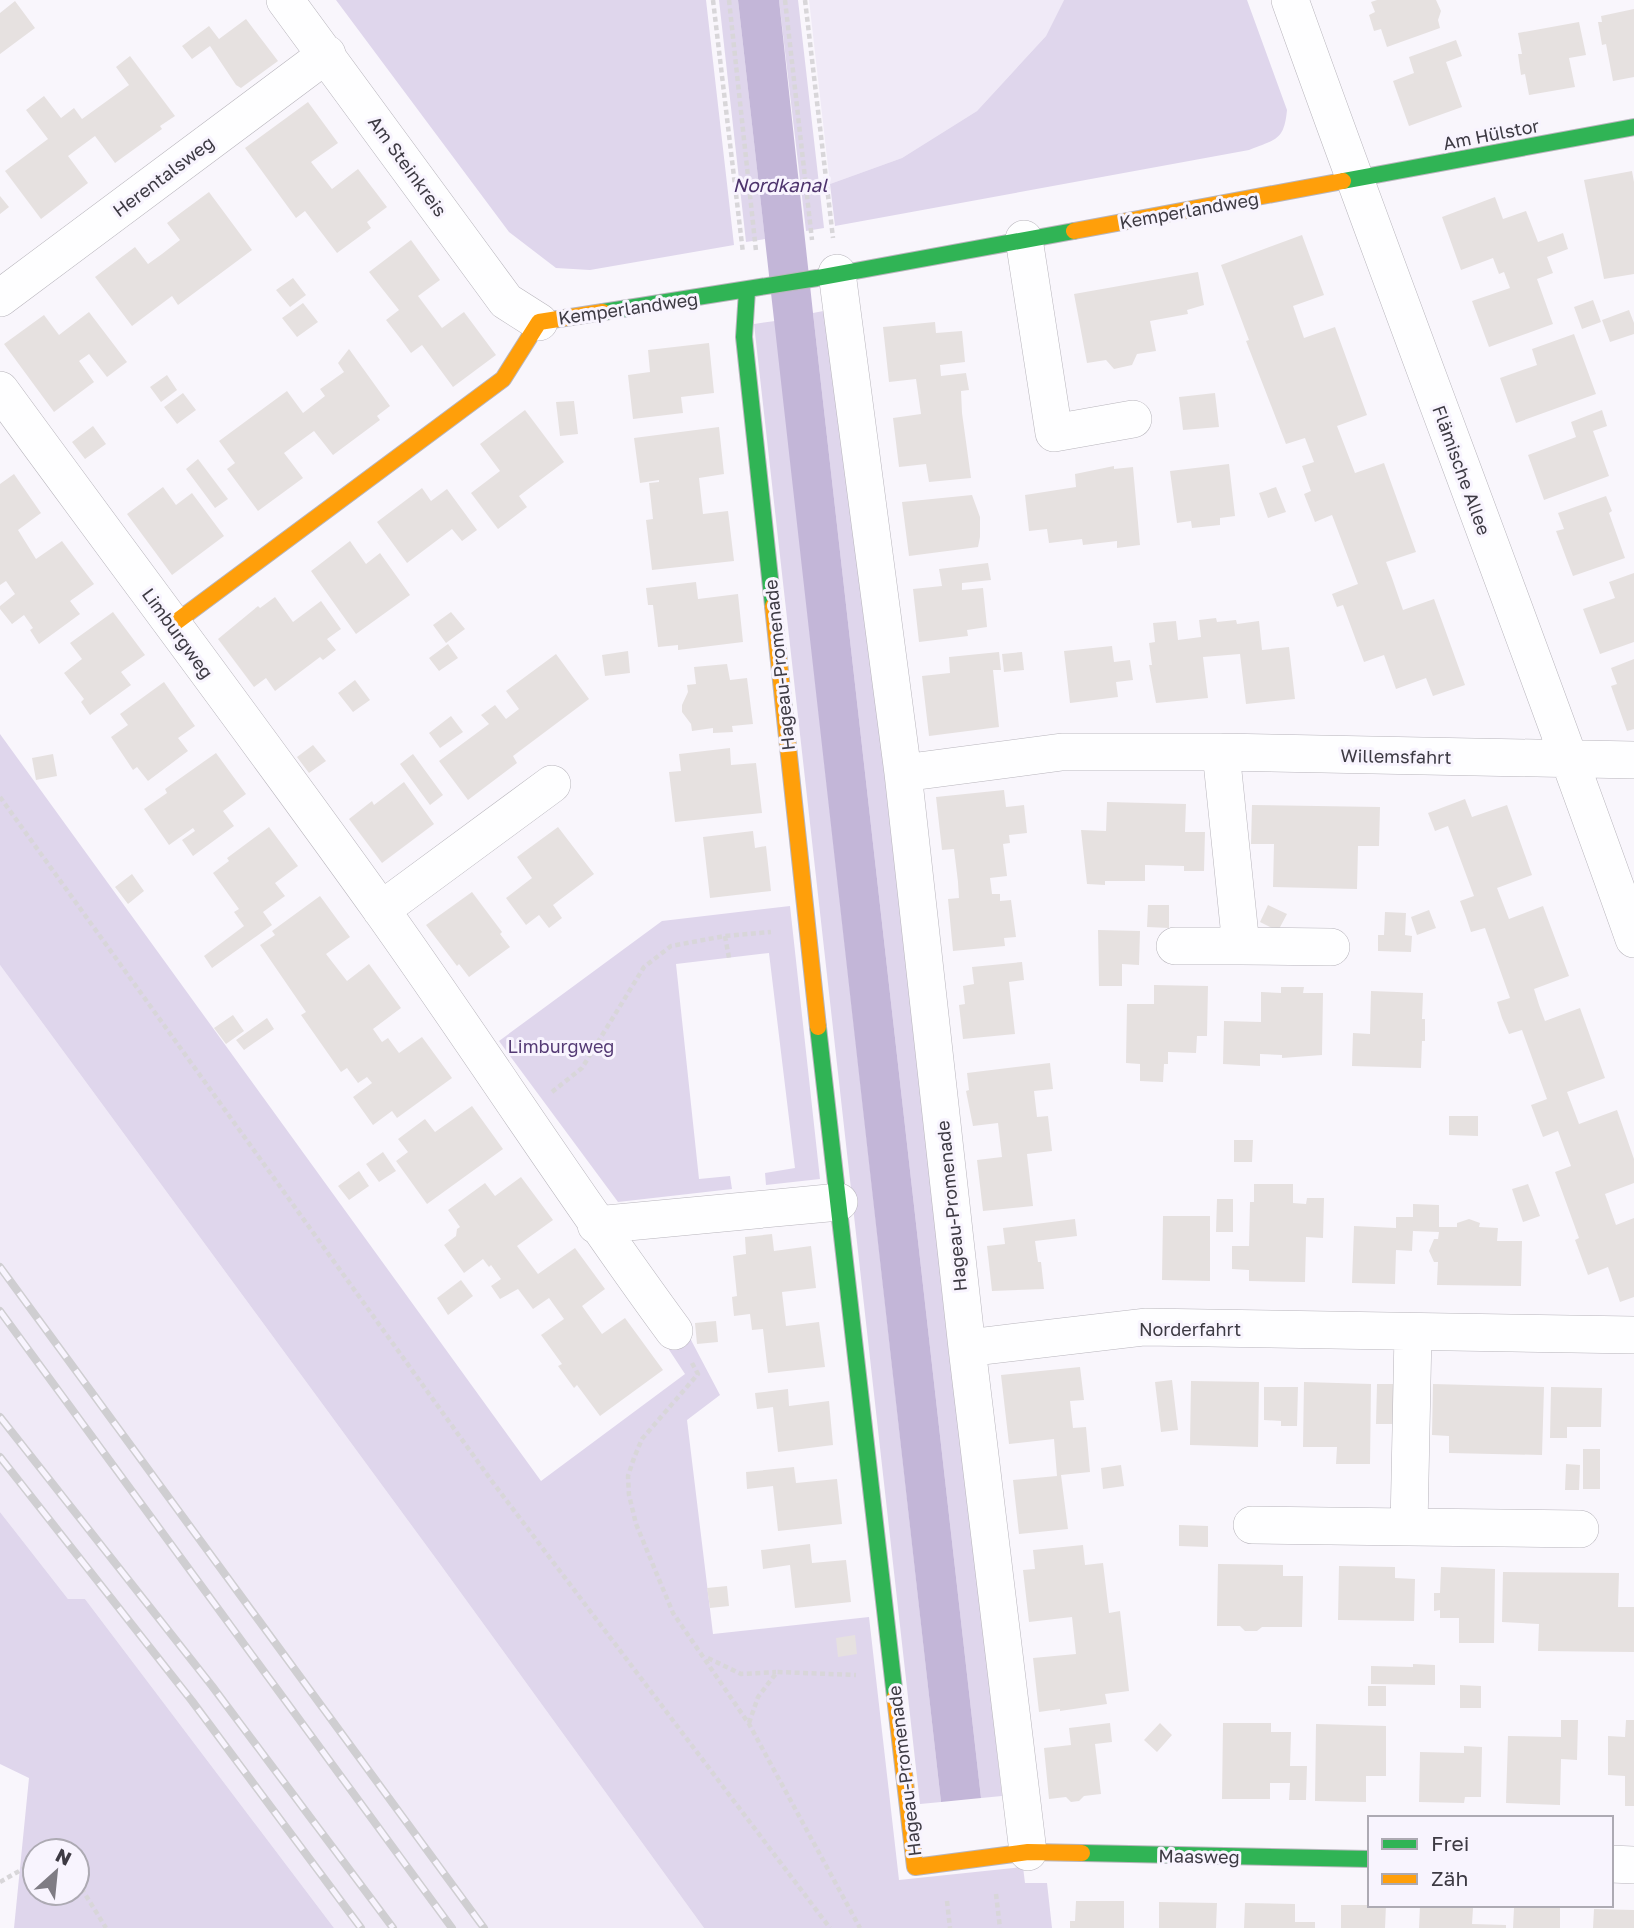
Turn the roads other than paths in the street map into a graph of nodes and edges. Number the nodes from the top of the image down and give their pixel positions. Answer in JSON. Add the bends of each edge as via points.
{"nodes":[{"id":1,"x":285,"y":0,"type":"edge"},
{"id":2,"x":1290,"y":0,"type":"edge"},
{"id":3,"x":327,"y":54,"type":"junction"},
{"id":4,"x":1634,"y":127,"type":"edge"},
{"id":5,"x":1354,"y":180,"type":"junction"},
{"id":6,"x":1024,"y":239,"type":"junction"},
{"id":7,"x":827,"y":276,"type":"junction"},
{"id":8,"x":753,"y":289,"type":"junction"},
{"id":9,"x":0,"y":298,"type":"edge"},
{"id":10,"x":539,"y":321,"type":"junction"},
{"id":11,"x":0,"y":390,"type":"edge"},
{"id":12,"x":1133,"y":419,"type":"dead end"},
{"id":13,"x":172,"y":625,"type":"junction"},
{"id":14,"x":1221,"y":752,"type":"junction"},
{"id":15,"x":1570,"y":759,"type":"junction"},
{"id":16,"x":1634,"y":760,"type":"edge"},
{"id":17,"x":903,"y":773,"type":"junction"},
{"id":18,"x":552,"y":784,"type":"dead end"},
{"id":19,"x":381,"y":910,"type":"junction"},
{"id":20,"x":1634,"y":939,"type":"edge"},
{"id":21,"x":1175,"y":946,"type":"dead end"},
{"id":22,"x":1241,"y":946,"type":"junction"},
{"id":23,"x":1331,"y":947,"type":"dead end"},
{"id":24,"x":839,"y":1202,"type":"junction"},
{"id":25,"x":596,"y":1225,"type":"junction"},
{"id":26,"x":674,"y":1331,"type":"road end"},
{"id":27,"x":1413,"y":1333,"type":"junction"},
{"id":28,"x":1634,"y":1335,"type":"edge"},
{"id":29,"x":967,"y":1348,"type":"junction"},
{"id":30,"x":1252,"y":1525,"type":"dead end"},
{"id":31,"x":1409,"y":1527,"type":"junction"},
{"id":32,"x":1580,"y":1529,"type":"dead end"},
{"id":33,"x":1028,"y":1852,"type":"junction"},
{"id":34,"x":1368,"y":1859,"type":"edge"},
{"id":35,"x":1613,"y":1864,"type":"edge"},
{"id":36,"x":1634,"y":1865,"type":"edge"}],
"edges":[{"from":1,"to":3,"type":"street","name":"Am Steinkreis"},
{"from":2,"to":5,"type":"street","name":"Flämische Allee"},
{"from":3,"to":9,"type":"street","name":"Herentalsweg"},
{"from":3,"to":10,"type":"street","name":"Am Steinkreis","via":[[506,301]]},
{"from":4,"to":5,"type":"street","name":"Am Hülstor"},
{"from":5,"to":6,"type":"street","name":"Kemperlandweg"},
{"from":5,"to":15,"type":"street","name":"Flämische Allee"},
{"from":6,"to":7,"type":"street","name":"Kemperlandweg"},
{"from":6,"to":12,"type":"street","via":[[1054,433]]},
{"from":7,"to":8,"type":"street","name":"Kemperlandweg"},
{"from":7,"to":17,"type":"street","name":"Hageau-Promenade"},
{"from":8,"to":10,"type":"street","name":"Kemperlandweg"},
{"from":8,"to":24,"type":"street","name":"Hageau-Promenade","via":[[744,337]]},
{"from":10,"to":13,"type":"street","name":"Kemperlandweg","via":[[503,379]]},
{"from":11,"to":13,"type":"street","name":"Limburgweg"},
{"from":13,"to":19,"type":"street","name":"Limburgweg"},
{"from":14,"to":15,"type":"street","name":"Willemsfahrt"},
{"from":14,"to":17,"type":"street","name":"Willemsfahrt","via":[[1062,752]]},
{"from":14,"to":22,"type":"street"},
{"from":15,"to":16,"type":"street","name":"Willemsfahrt"},
{"from":15,"to":20,"type":"street","name":"Flämische Allee"},
{"from":17,"to":29,"type":"street","name":"Hageau-Promenade"},
{"from":18,"to":19,"type":"street"},
{"from":19,"to":25,"type":"street","name":"Limburgweg"},
{"from":21,"to":22,"type":"street"},
{"from":22,"to":23,"type":"street"},
{"from":24,"to":25,"type":"street"},
{"from":24,"to":33,"type":"street","name":"Hageau-Promenade","via":[[915,1867]]},
{"from":25,"to":26,"type":"street","name":"Limburgweg"},
{"from":27,"to":28,"type":"street","name":"Norderfahrt"},
{"from":27,"to":29,"type":"street","name":"Norderfahrt","via":[[1145,1327]]},
{"from":27,"to":31,"type":"street"},
{"from":29,"to":33,"type":"street","name":"Hageau-Promenade"},
{"from":30,"to":31,"type":"street"},
{"from":31,"to":32,"type":"street"},
{"from":33,"to":34,"type":"street","name":"Maasweg"},
{"from":35,"to":36,"type":"street"}]}
